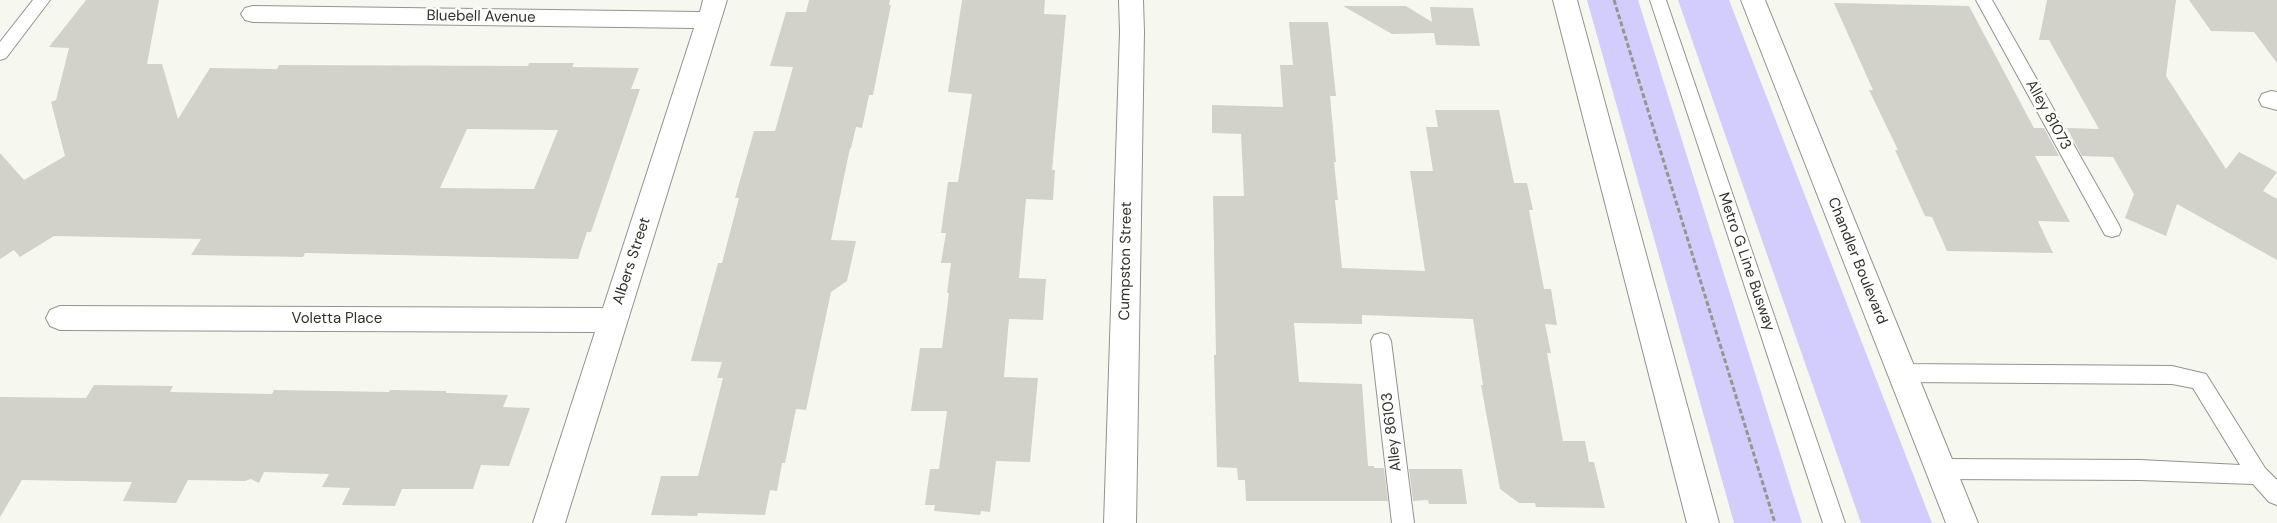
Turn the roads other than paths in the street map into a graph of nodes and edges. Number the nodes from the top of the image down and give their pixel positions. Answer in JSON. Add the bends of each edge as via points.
{"nodes":[{"id":1,"x":42,"y":0,"type":"edge"},
{"id":2,"x":1130,"y":0,"type":"edge"},
{"id":3,"x":1565,"y":0,"type":"edge"},
{"id":4,"x":1658,"y":0,"type":"edge"},
{"id":5,"x":1753,"y":0,"type":"edge"},
{"id":6,"x":1984,"y":0,"type":"edge"},
{"id":7,"x":712,"y":10,"type":"edge"},
{"id":8,"x":253,"y":14,"type":"dead end"},
{"id":9,"x":0,"y":54,"type":"edge"},
{"id":10,"x":2112,"y":230,"type":"dead end"},
{"id":11,"x":60,"y":318,"type":"dead end"},
{"id":12,"x":614,"y":320,"type":"junction"},
{"id":13,"x":1381,"y":341,"type":"dead end"},
{"id":14,"x":1902,"y":373,"type":"junction"},
{"id":15,"x":1940,"y":468,"type":"junction"},
{"id":16,"x":2258,"y":474,"type":"junction"},
{"id":17,"x":2277,"y":495,"type":"edge"},
{"id":18,"x":549,"y":523,"type":"edge"},
{"id":19,"x":1120,"y":523,"type":"edge"},
{"id":20,"x":1403,"y":523,"type":"edge"},
{"id":21,"x":1703,"y":523,"type":"edge"},
{"id":22,"x":1834,"y":523,"type":"edge"},
{"id":23,"x":1962,"y":523,"type":"edge"}],
"edges":[{"from":1,"to":9,"type":"lane"},
{"from":2,"to":19,"type":"street","name":"Cumpston Street"},
{"from":3,"to":21,"type":"street"},
{"from":4,"to":22,"type":"lane","name":"Metro G Line Busway"},
{"from":5,"to":14,"type":"street","name":"Chandler Boulevard"},
{"from":6,"to":10,"type":"lane","name":"Alley 81073"},
{"from":7,"to":8,"type":"street","name":"Bluebell Avenue"},
{"from":7,"to":12,"type":"street","name":"Albers Street"},
{"from":11,"to":12,"type":"street","name":"Voletta Place"},
{"from":12,"to":18,"type":"street","name":"Albers Street"},
{"from":13,"to":20,"type":"lane","name":"Alley 86103"},
{"from":14,"to":15,"type":"street","name":"Chandler Boulevard"},
{"from":14,"to":16,"type":"lane","via":[[2172,375],[2199,380]]},
{"from":15,"to":16,"type":"lane"},
{"from":15,"to":23,"type":"street","name":"Chandler Boulevard"},
{"from":16,"to":17,"type":"lane"}]}
